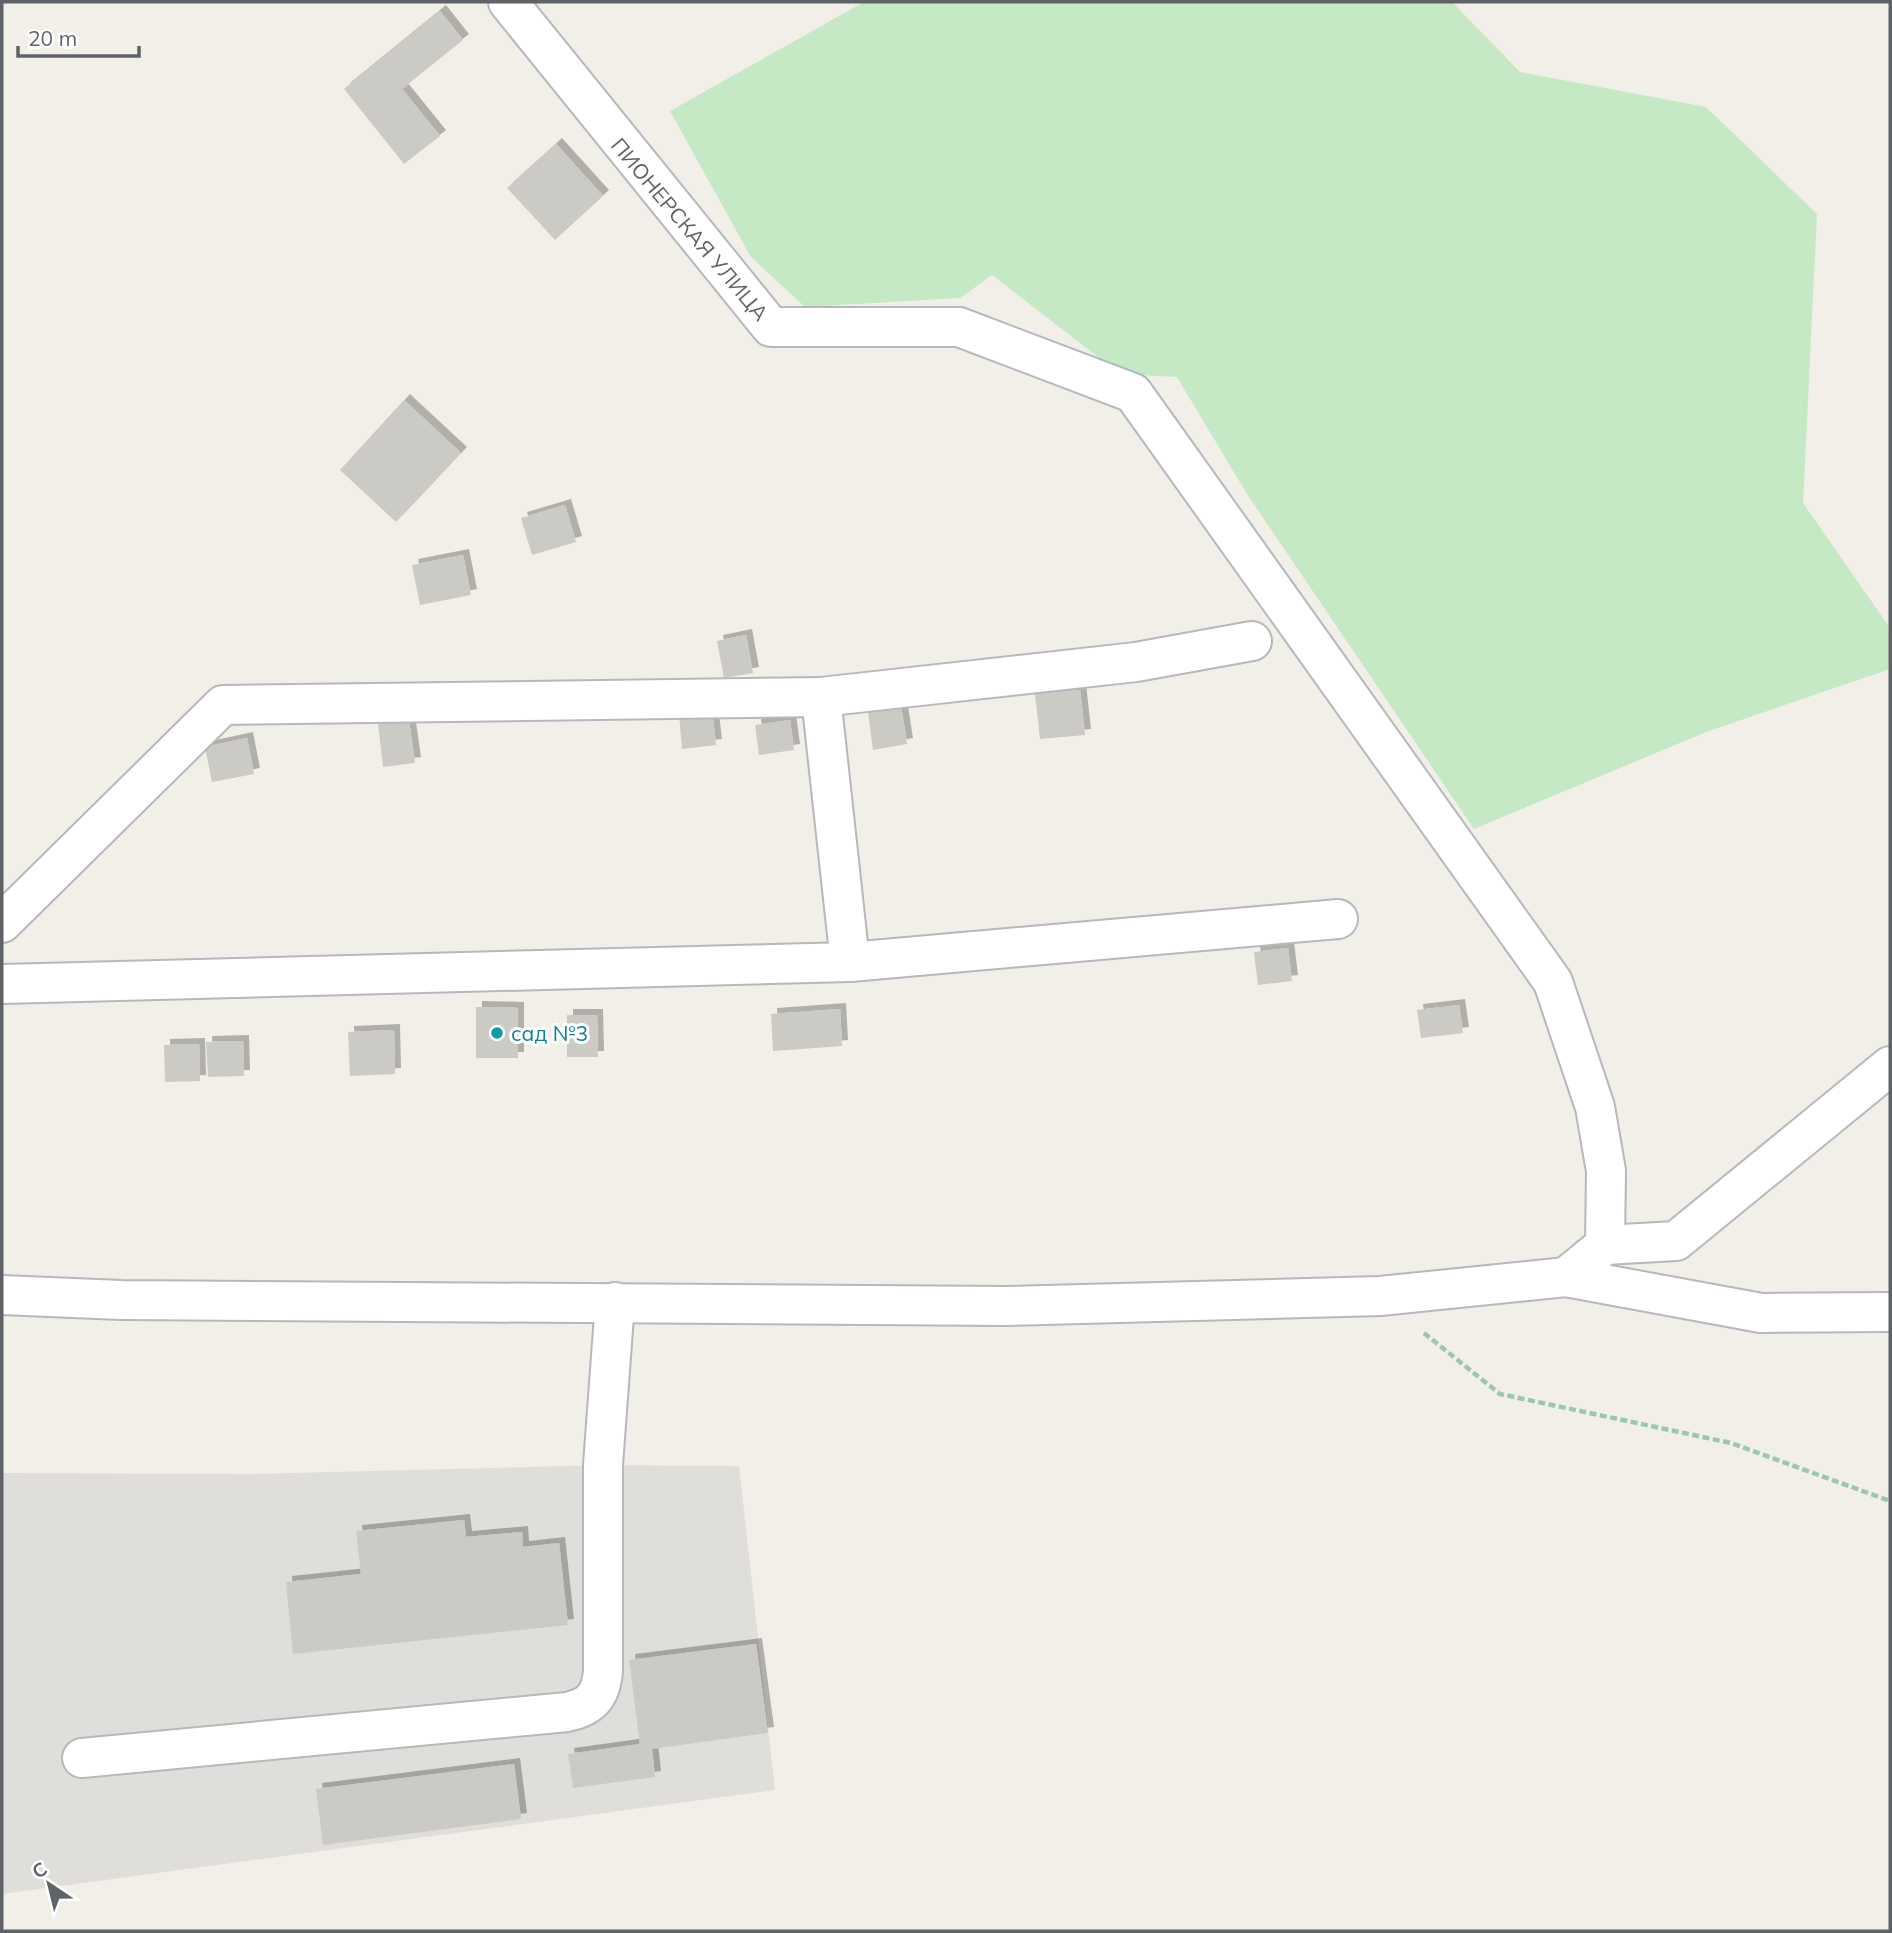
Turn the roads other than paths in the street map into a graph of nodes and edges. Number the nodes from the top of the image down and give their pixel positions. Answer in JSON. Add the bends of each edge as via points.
{"nodes":[{"id":1,"x":508,"y":2,"type":"edge"},
{"id":2,"x":1252,"y":641,"type":"dead end"},
{"id":3,"x":821,"y":697,"type":"junction"},
{"id":4,"x":1338,"y":919,"type":"dead end"},
{"id":5,"x":2,"y":923,"type":"edge"},
{"id":6,"x":850,"y":962,"type":"junction"},
{"id":7,"x":2,"y":984,"type":"edge"},
{"id":8,"x":1890,"y":1066,"type":"edge"},
{"id":9,"x":1605,"y":1245,"type":"junction"},
{"id":10,"x":1566,"y":1277,"type":"junction"},
{"id":11,"x":2,"y":1295,"type":"edge"},
{"id":12,"x":615,"y":1302,"type":"junction"},
{"id":13,"x":1890,"y":1312,"type":"edge"},
{"id":14,"x":82,"y":1758,"type":"dead end"}],
"edges":[{"from":1,"to":9,"type":"street","name":"ПИОНЕРСКАЯ УЛИЦА","via":[[771,327],[959,327],[1133,393],[1553,982],[1595,1107],[1606,1171]]},
{"from":2,"to":3,"type":"street","via":[[1136,662]]},
{"from":3,"to":5,"type":"street","via":[[223,705]]},
{"from":3,"to":6,"type":"street"},
{"from":4,"to":6,"type":"street"},
{"from":6,"to":7,"type":"street"},
{"from":8,"to":9,"type":"street","via":[[1676,1241]]},
{"from":9,"to":10,"type":"street"},
{"from":10,"to":12,"type":"street","via":[[1380,1296],[1007,1306]]},
{"from":10,"to":13,"type":"street","via":[[1761,1313]]},
{"from":11,"to":12,"type":"street"},
{"from":12,"to":14,"type":"street","via":[[603,1465],[603,1671],[596,1699],[582,1709],[566,1712]]}]}
